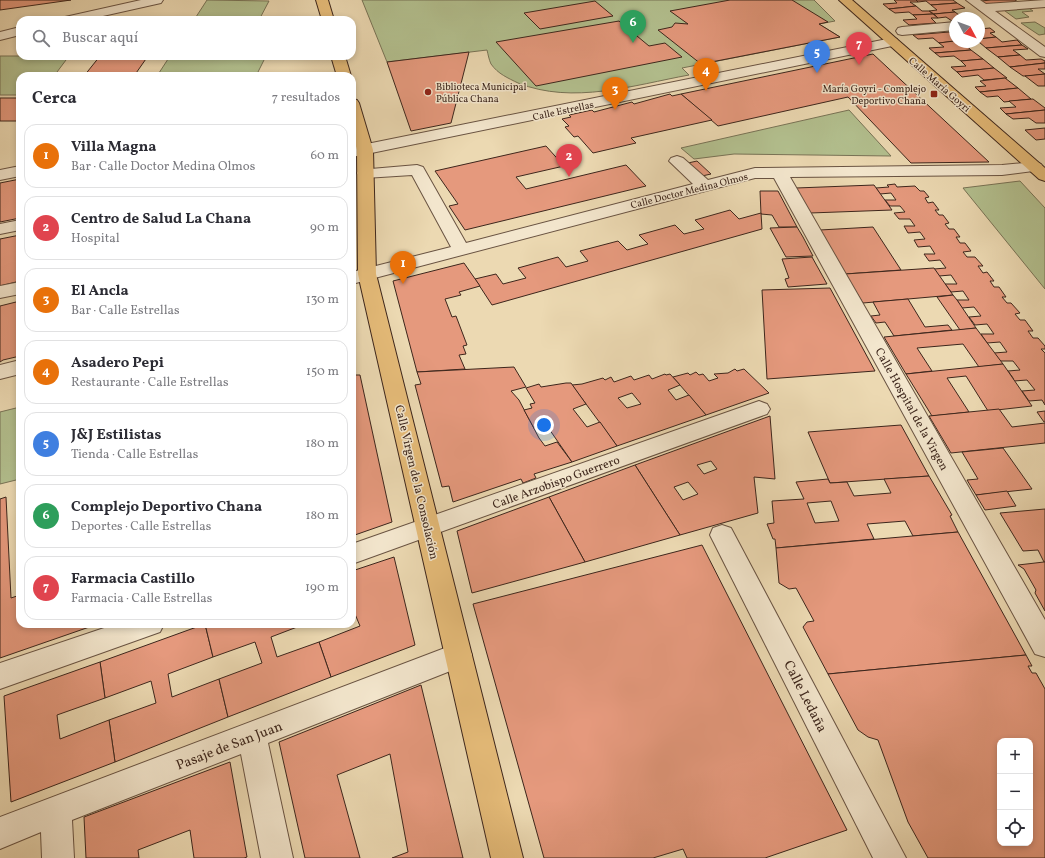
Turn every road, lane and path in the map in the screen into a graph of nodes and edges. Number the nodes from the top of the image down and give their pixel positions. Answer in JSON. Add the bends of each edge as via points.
{"nodes":[{"id":1,"x":157,"y":0,"type":"edge"},
{"id":2,"x":322,"y":0,"type":"edge"},
{"id":3,"x":845,"y":0,"type":"edge"},
{"id":4,"x":972,"y":0,"type":"edge"},
{"id":5,"x":1045,"y":2,"type":"edge"},
{"id":6,"x":983,"y":8,"type":"junction"},
{"id":7,"x":86,"y":16,"type":"edge"},
{"id":8,"x":327,"y":16,"type":"edge"},
{"id":9,"x":1002,"y":22,"type":"junction"},
{"id":10,"x":987,"y":24,"type":"dead end"},
{"id":11,"x":949,"y":27,"type":"edge"},
{"id":12,"x":902,"y":31,"type":"dead end"},
{"id":13,"x":16,"y":32,"type":"edge"},
{"id":14,"x":0,"y":36,"type":"edge"},
{"id":15,"x":1045,"y":36,"type":"edge"},
{"id":16,"x":1024,"y":38,"type":"junction"},
{"id":17,"x":892,"y":42,"type":"junction"},
{"id":18,"x":1045,"y":53,"type":"edge"},
{"id":19,"x":339,"y":60,"type":"edge"},
{"id":20,"x":343,"y":72,"type":"edge"},
{"id":21,"x":356,"y":135,"type":"edge"},
{"id":22,"x":358,"y":151,"type":"edge"},
{"id":23,"x":677,"y":161,"type":"dead end"},
{"id":24,"x":1038,"y":166,"type":"edge"},
{"id":25,"x":16,"y":172,"type":"edge"},
{"id":26,"x":365,"y":173,"type":"junction"},
{"id":27,"x":779,"y":173,"type":"junction"},
{"id":28,"x":0,"y":176,"type":"edge"},
{"id":29,"x":705,"y":186,"type":"junction"},
{"id":30,"x":16,"y":226,"type":"edge"},
{"id":31,"x":0,"y":229,"type":"edge"},
{"id":32,"x":460,"y":250,"type":"junction"},
{"id":33,"x":359,"y":276,"type":"edge"},
{"id":34,"x":16,"y":289,"type":"edge"},
{"id":35,"x":0,"y":292,"type":"edge"},
{"id":36,"x":16,"y":368,"type":"edge"},
{"id":37,"x":0,"y":372,"type":"edge"},
{"id":38,"x":760,"y":409,"type":"dead end"},
{"id":39,"x":428,"y":528,"type":"junction"},
{"id":40,"x":722,"y":535,"type":"dead end"},
{"id":41,"x":356,"y":553,"type":"edge"},
{"id":42,"x":139,"y":628,"type":"edge"},
{"id":43,"x":1045,"y":645,"type":"edge"},
{"id":44,"x":458,"y":655,"type":"junction"},
{"id":45,"x":0,"y":676,"type":"edge"},
{"id":46,"x":252,"y":736,"type":"junction"},
{"id":47,"x":56,"y":812,"type":"junction"},
{"id":48,"x":0,"y":833,"type":"edge"},
{"id":49,"x":58,"y":858,"type":"edge"},
{"id":50,"x":277,"y":858,"type":"edge"},
{"id":51,"x":507,"y":858,"type":"edge"},
{"id":52,"x":890,"y":858,"type":"edge"}],
"edges":[{"from":1,"to":7,"type":"street"},
{"from":2,"to":8,"type":"main road"},
{"from":3,"to":17,"type":"main road","name":"Calle María Goyri"},
{"from":4,"to":6,"type":"street"},
{"from":5,"to":6,"type":"street"},
{"from":6,"to":9,"type":"street"},
{"from":9,"to":10,"type":"street"},
{"from":9,"to":16,"type":"street"},
{"from":11,"to":12,"type":"street"},
{"from":13,"to":14,"type":"street"},
{"from":15,"to":16,"type":"street"},
{"from":16,"to":18,"type":"street"},
{"from":17,"to":22,"type":"street","name":"Calle Estrellas"},
{"from":17,"to":24,"type":"main road","name":"Calle María Goyri"},
{"from":19,"to":20,"type":"main road"},
{"from":21,"to":22,"type":"main road","name":"Calle Virgen de la Consolación"},
{"from":22,"to":26,"type":"main road","name":"Calle Virgen de la Consolación"},
{"from":23,"to":29,"type":"street"},
{"from":24,"to":27,"type":"street","name":"Calle Doctor Medina Olmos","via":[[1002,170]]},
{"from":25,"to":28,"type":"street"},
{"from":26,"to":32,"type":"street","via":[[417,170]]},
{"from":26,"to":33,"type":"main road","name":"Calle Virgen de la Consolación"},
{"from":27,"to":29,"type":"street","name":"Calle Doctor Medina Olmos","via":[[755,173]]},
{"from":27,"to":43,"type":"street","name":"Calle Hospital de la Virgen"},
{"from":29,"to":32,"type":"street","name":"Calle Doctor Medina Olmos"},
{"from":30,"to":31,"type":"street"},
{"from":32,"to":33,"type":"street","name":"Calle Doctor Medina Olmos"},
{"from":33,"to":39,"type":"main road","name":"Calle Virgen de la Consolación"},
{"from":34,"to":35,"type":"street"},
{"from":36,"to":37,"type":"street"},
{"from":38,"to":39,"type":"street","name":"Calle Arzobispo Guerrero"},
{"from":39,"to":41,"type":"street","name":"Calle Arzobispo Guerrero"},
{"from":39,"to":44,"type":"main road","name":"Calle Virgen de la Consolación"},
{"from":40,"to":52,"type":"street","name":"Calle Ledaña"},
{"from":42,"to":45,"type":"street"},
{"from":44,"to":46,"type":"street","name":"Pasaje de San Juan"},
{"from":44,"to":51,"type":"main road","name":"Calle Virgen de la Consolación"},
{"from":46,"to":47,"type":"street","name":"Pasaje de San Juan"},
{"from":46,"to":50,"type":"street"},
{"from":47,"to":48,"type":"street","name":"Pasaje de San Juan"},
{"from":47,"to":49,"type":"street"}]}
